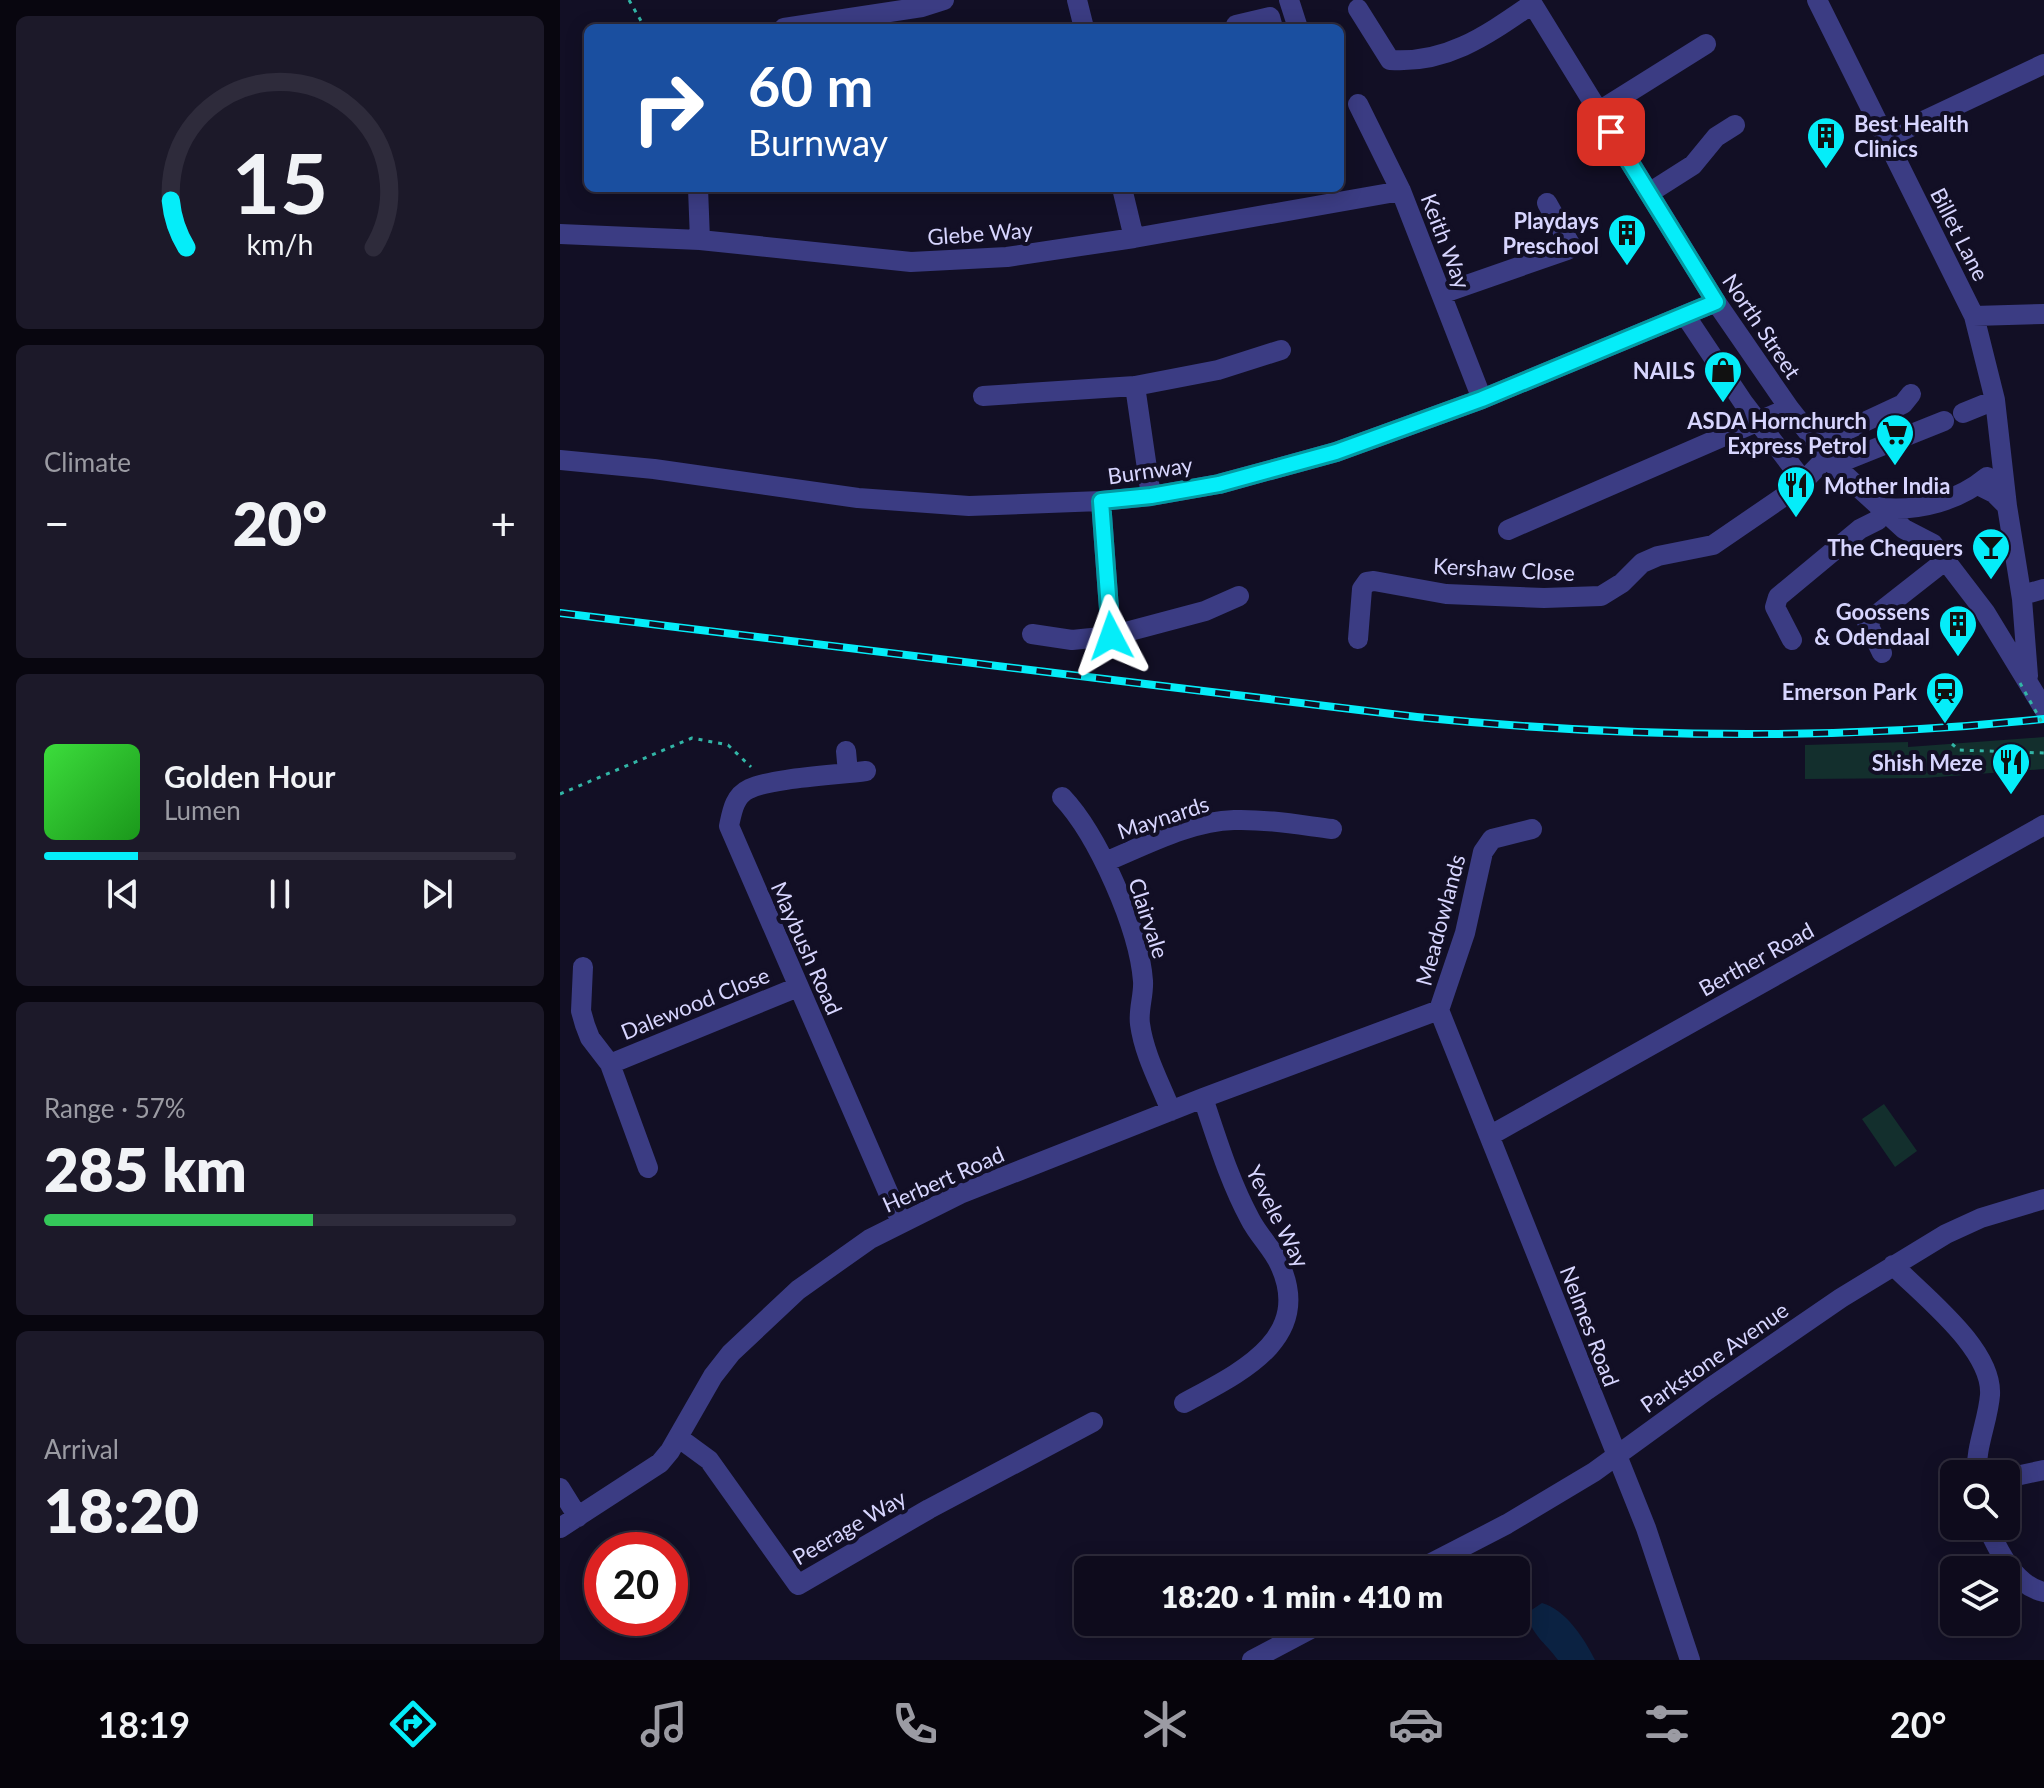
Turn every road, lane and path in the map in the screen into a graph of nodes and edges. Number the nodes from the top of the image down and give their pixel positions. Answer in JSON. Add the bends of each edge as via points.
{"nodes":[{"id":1,"x":629,"y":0,"type":"edge"},
{"id":2,"x":944,"y":0,"type":"edge"},
{"id":3,"x":1077,"y":0,"type":"edge"},
{"id":4,"x":1289,"y":0,"type":"edge"},
{"id":5,"x":1817,"y":0,"type":"edge"},
{"id":6,"x":1531,"y":2,"type":"edge"},
{"id":7,"x":1358,"y":9,"type":"dead end"},
{"id":8,"x":643,"y":24,"type":"edge"},
{"id":9,"x":810,"y":24,"type":"edge"},
{"id":10,"x":1083,"y":24,"type":"edge"},
{"id":11,"x":1240,"y":24,"type":"edge"},
{"id":12,"x":1272,"y":24,"type":"edge"},
{"id":13,"x":1297,"y":24,"type":"edge"},
{"id":14,"x":1706,"y":44,"type":"dead end"},
{"id":15,"x":2044,"y":64,"type":"edge"},
{"id":16,"x":1358,"y":104,"type":"dead end"},
{"id":17,"x":1599,"y":111,"type":"junction"},
{"id":18,"x":1735,"y":125,"type":"dead end"},
{"id":19,"x":1885,"y":139,"type":"junction"},
{"id":20,"x":1401,"y":191,"type":"junction"},
{"id":21,"x":698,"y":192,"type":"edge"},
{"id":22,"x":1123,"y":192,"type":"edge"},
{"id":23,"x":1649,"y":193,"type":"junction"},
{"id":24,"x":1547,"y":203,"type":"dead end"},
{"id":25,"x":560,"y":234,"type":"edge"},
{"id":26,"x":1134,"y":238,"type":"junction"},
{"id":27,"x":700,"y":240,"type":"junction"},
{"id":28,"x":1441,"y":294,"type":"junction"},
{"id":29,"x":1716,"y":302,"type":"junction"},
{"id":30,"x":2044,"y":314,"type":"edge"},
{"id":31,"x":1685,"y":315,"type":"junction"},
{"id":32,"x":1974,"y":316,"type":"junction"},
{"id":33,"x":1281,"y":350,"type":"dead end"},
{"id":34,"x":1135,"y":386,"type":"junction"},
{"id":35,"x":1911,"y":394,"type":"dead end"},
{"id":36,"x":983,"y":396,"type":"dead end"},
{"id":37,"x":1482,"y":399,"type":"junction"},
{"id":38,"x":1995,"y":400,"type":"junction"},
{"id":39,"x":1789,"y":408,"type":"junction"},
{"id":40,"x":1758,"y":422,"type":"junction"},
{"id":41,"x":1999,"y":437,"type":"junction"},
{"id":42,"x":1826,"y":456,"type":"junction"},
{"id":43,"x":560,"y":460,"type":"edge"},
{"id":44,"x":1804,"y":482,"type":"junction"},
{"id":45,"x":1978,"y":485,"type":"junction"},
{"id":46,"x":1151,"y":496,"type":"junction"},
{"id":47,"x":1101,"y":501,"type":"junction"},
{"id":48,"x":1931,"y":506,"type":"junction"},
{"id":49,"x":2007,"y":506,"type":"junction"},
{"id":50,"x":1883,"y":508,"type":"junction"},
{"id":51,"x":1508,"y":530,"type":"dead end"},
{"id":52,"x":1940,"y":552,"type":"junction"},
{"id":53,"x":2044,"y":589,"type":"edge"},
{"id":54,"x":1239,"y":596,"type":"dead end"},
{"id":55,"x":2022,"y":597,"type":"junction"},
{"id":56,"x":1985,"y":612,"type":"junction"},
{"id":57,"x":1032,"y":634,"type":"dead end"},
{"id":58,"x":1111,"y":636,"type":"junction"},
{"id":59,"x":1358,"y":639,"type":"dead end"},
{"id":60,"x":1792,"y":640,"type":"dead end"},
{"id":61,"x":1882,"y":653,"type":"dead end"},
{"id":62,"x":2024,"y":681,"type":"junction"},
{"id":63,"x":2044,"y":709,"type":"edge"},
{"id":64,"x":2044,"y":726,"type":"edge"},
{"id":65,"x":1952,"y":744,"type":"dead end"},
{"id":66,"x":846,"y":751,"type":"dead end"},
{"id":67,"x":2044,"y":753,"type":"edge"},
{"id":68,"x":770,"y":784,"type":"junction"},
{"id":69,"x":560,"y":794,"type":"edge"},
{"id":70,"x":1062,"y":797,"type":"dead end"},
{"id":71,"x":2044,"y":825,"type":"edge"},
{"id":72,"x":1332,"y":829,"type":"dead end"},
{"id":73,"x":1532,"y":829,"type":"dead end"},
{"id":74,"x":1105,"y":862,"type":"junction"},
{"id":75,"x":583,"y":967,"type":"dead end"},
{"id":76,"x":798,"y":987,"type":"junction"},
{"id":77,"x":1439,"y":1010,"type":"junction"},
{"id":78,"x":610,"y":1064,"type":"junction"},
{"id":79,"x":1203,"y":1098,"type":"junction"},
{"id":80,"x":1171,"y":1111,"type":"junction"},
{"id":81,"x":1491,"y":1135,"type":"junction"},
{"id":82,"x":648,"y":1168,"type":"dead end"},
{"id":83,"x":2044,"y":1199,"type":"edge"},
{"id":84,"x":901,"y":1222,"type":"junction"},
{"id":85,"x":1893,"y":1265,"type":"junction"},
{"id":86,"x":1184,"y":1403,"type":"dead end"},
{"id":87,"x":1093,"y":1422,"type":"dead end"},
{"id":88,"x":679,"y":1438,"type":"junction"},
{"id":89,"x":1616,"y":1457,"type":"junction"},
{"id":90,"x":1979,"y":1460,"type":"edge"},
{"id":91,"x":2044,"y":1470,"type":"edge"},
{"id":92,"x":2020,"y":1475,"type":"edge"},
{"id":93,"x":560,"y":1488,"type":"edge"},
{"id":94,"x":578,"y":1517,"type":"junction"},
{"id":95,"x":560,"y":1528,"type":"edge"},
{"id":96,"x":1993,"y":1540,"type":"edge"},
{"id":97,"x":1445,"y":1556,"type":"edge"},
{"id":98,"x":2044,"y":1592,"type":"edge"},
{"id":99,"x":1297,"y":1636,"type":"edge"},
{"id":100,"x":1252,"y":1660,"type":"edge"},
{"id":101,"x":1690,"y":1660,"type":"edge"}],
"edges":[{"from":1,"to":8,"type":"path"},
{"from":2,"to":9,"type":"street"},
{"from":3,"to":10,"type":"street"},
{"from":4,"to":13,"type":"street"},
{"from":5,"to":19,"type":"street","name":"Billet Lane"},
{"from":6,"to":7,"type":"street","via":[[1469,46],[1414,62],[1390,60]]},
{"from":6,"to":17,"type":"street","name":"North Street"},
{"from":11,"to":12,"type":"street","via":[[1270,17]]},
{"from":14,"to":17,"type":"street"},
{"from":15,"to":19,"type":"street"},
{"from":16,"to":20,"type":"street","name":"Keith Way"},
{"from":17,"to":23,"type":"street","name":"North Street"},
{"from":18,"to":23,"type":"street","via":[[1716,137],[1693,165]]},
{"from":19,"to":32,"type":"street","name":"Billet Lane"},
{"from":20,"to":26,"type":"street","name":"Glebe Way"},
{"from":20,"to":28,"type":"street","name":"Keith Way"},
{"from":21,"to":27,"type":"street"},
{"from":22,"to":26,"type":"street"},
{"from":23,"to":29,"type":"street","name":"North Street"},
{"from":24,"to":28,"type":"street","via":[[1570,244],[1567,250]]},
{"from":25,"to":27,"type":"street","name":"Glebe Way"},
{"from":26,"to":27,"type":"street","name":"Glebe Way","via":[[1007,257],[911,262]]},
{"from":28,"to":37,"type":"street","name":"Keith Way"},
{"from":29,"to":31,"type":"street","name":"Burnway"},
{"from":29,"to":39,"type":"street","name":"North Street"},
{"from":30,"to":32,"type":"street"},
{"from":31,"to":37,"type":"street","name":"Burnway"},
{"from":31,"to":40,"type":"street"},
{"from":32,"to":38,"type":"street","name":"Billet Lane"},
{"from":33,"to":34,"type":"street","via":[[1218,370]]},
{"from":34,"to":36,"type":"street"},
{"from":34,"to":46,"type":"street"},
{"from":35,"to":42,"type":"street"},
{"from":37,"to":46,"type":"street","name":"Burnway","via":[[1336,452],[1219,484]]},
{"from":38,"to":41,"type":"street","name":"Billet Lane"},
{"from":38,"to":42,"type":"street"},
{"from":39,"to":40,"type":"street"},
{"from":39,"to":42,"type":"street","name":"North Street"},
{"from":40,"to":44,"type":"street"},
{"from":40,"to":51,"type":"street"},
{"from":41,"to":45,"type":"street","via":[[1994,470]]},
{"from":41,"to":49,"type":"street","name":"Billet Lane"},
{"from":42,"to":44,"type":"street","name":"Kershaw Close"},
{"from":42,"to":50,"type":"street","name":"North Street"},
{"from":43,"to":47,"type":"street","name":"Burnway","via":[[858,498],[969,506]]},
{"from":44,"to":59,"type":"street","name":"Kershaw Close","via":[[1713,545],[1642,563],[1601,596],[1446,594],[1367,582]]},
{"from":45,"to":48,"type":"street"},
{"from":45,"to":49,"type":"street"},
{"from":46,"to":47,"type":"street","name":"Burnway"},
{"from":47,"to":58,"type":"street"},
{"from":48,"to":50,"type":"street"},
{"from":48,"to":52,"type":"street","via":[[1927,524]]},
{"from":49,"to":55,"type":"street","name":"Billet Lane"},
{"from":50,"to":52,"type":"street","name":"North Street"},
{"from":50,"to":60,"type":"street","via":[[1878,520],[1778,597],[1775,607]]},
{"from":52,"to":56,"type":"street","name":"North Street"},
{"from":52,"to":61,"type":"street","via":[[1867,622]]},
{"from":53,"to":55,"type":"street"},
{"from":54,"to":58,"type":"street","via":[[1205,611]]},
{"from":55,"to":56,"type":"street","via":[[2001,612]]},
{"from":55,"to":62,"type":"street","name":"Billet Lane"},
{"from":56,"to":62,"type":"street","name":"North Street"},
{"from":57,"to":58,"type":"street","via":[[1072,640]]},
{"from":62,"to":63,"type":"street","name":"North Street"},
{"from":62,"to":64,"type":"path","bridge":true},
{"from":65,"to":67,"type":"path","via":[[1959,750]]},
{"from":66,"to":68,"type":"street","name":"Maybush Road","via":[[857,772]]},
{"from":68,"to":69,"type":"path","via":[[728,745],[692,738]]},
{"from":68,"to":76,"type":"street","name":"Maybush Road","via":[[747,790],[734,804],[729,826]]},
{"from":70,"to":74,"type":"street","name":"Clairvale"},
{"from":71,"to":81,"type":"street","name":"Berther Road"},
{"from":72,"to":74,"type":"street","name":"Maynards","via":[[1231,820],[1161,839]]},
{"from":73,"to":77,"type":"street","name":"Meadowlands","via":[[1492,839],[1483,852],[1465,933]]},
{"from":74,"to":80,"type":"street","name":"Clairvale","via":[[1136,944],[1143,982],[1140,1021]]},
{"from":75,"to":78,"type":"street","name":"Dalewood Close","via":[[581,1011],[590,1038]]},
{"from":76,"to":78,"type":"street","name":"Dalewood Close"},
{"from":76,"to":84,"type":"street","name":"Maybush Road"},
{"from":77,"to":79,"type":"street","name":"Herbert Road"},
{"from":77,"to":81,"type":"street","name":"Nelmes Road"},
{"from":78,"to":82,"type":"street","name":"Dalewood Close"},
{"from":79,"to":80,"type":"street","name":"Herbert Road"},
{"from":79,"to":86,"type":"street","name":"Yevele Way","via":[[1238,1197],[1280,1264],[1289,1292],[1279,1335],[1261,1357]]},
{"from":80,"to":84,"type":"street","name":"Herbert Road"},
{"from":81,"to":89,"type":"street","name":"Nelmes Road"},
{"from":83,"to":85,"type":"street","name":"Parkstone Avenue","via":[[1981,1218]]},
{"from":84,"to":88,"type":"street","name":"Herbert Road","via":[[834,1263],[748,1335],[713,1376]]},
{"from":85,"to":89,"type":"street","name":"Parkstone Avenue"},
{"from":85,"to":90,"type":"street","via":[[1956,1325],[1987,1374],[1990,1394]]},
{"from":87,"to":88,"type":"street","name":"Peerage Way","via":[[798,1585],[709,1460]]},
{"from":88,"to":94,"type":"street","name":"Herbert Road","via":[[660,1463]]},
{"from":89,"to":97,"type":"street","name":"Parkstone Avenue"},
{"from":89,"to":101,"type":"street","name":"Nelmes Road"},
{"from":91,"to":92,"type":"street"},
{"from":93,"to":94,"type":"street"},
{"from":94,"to":95,"type":"street","name":"Herbert Road"},
{"from":96,"to":98,"type":"street","via":[[2028,1589]]},
{"from":99,"to":100,"type":"street"}]}
